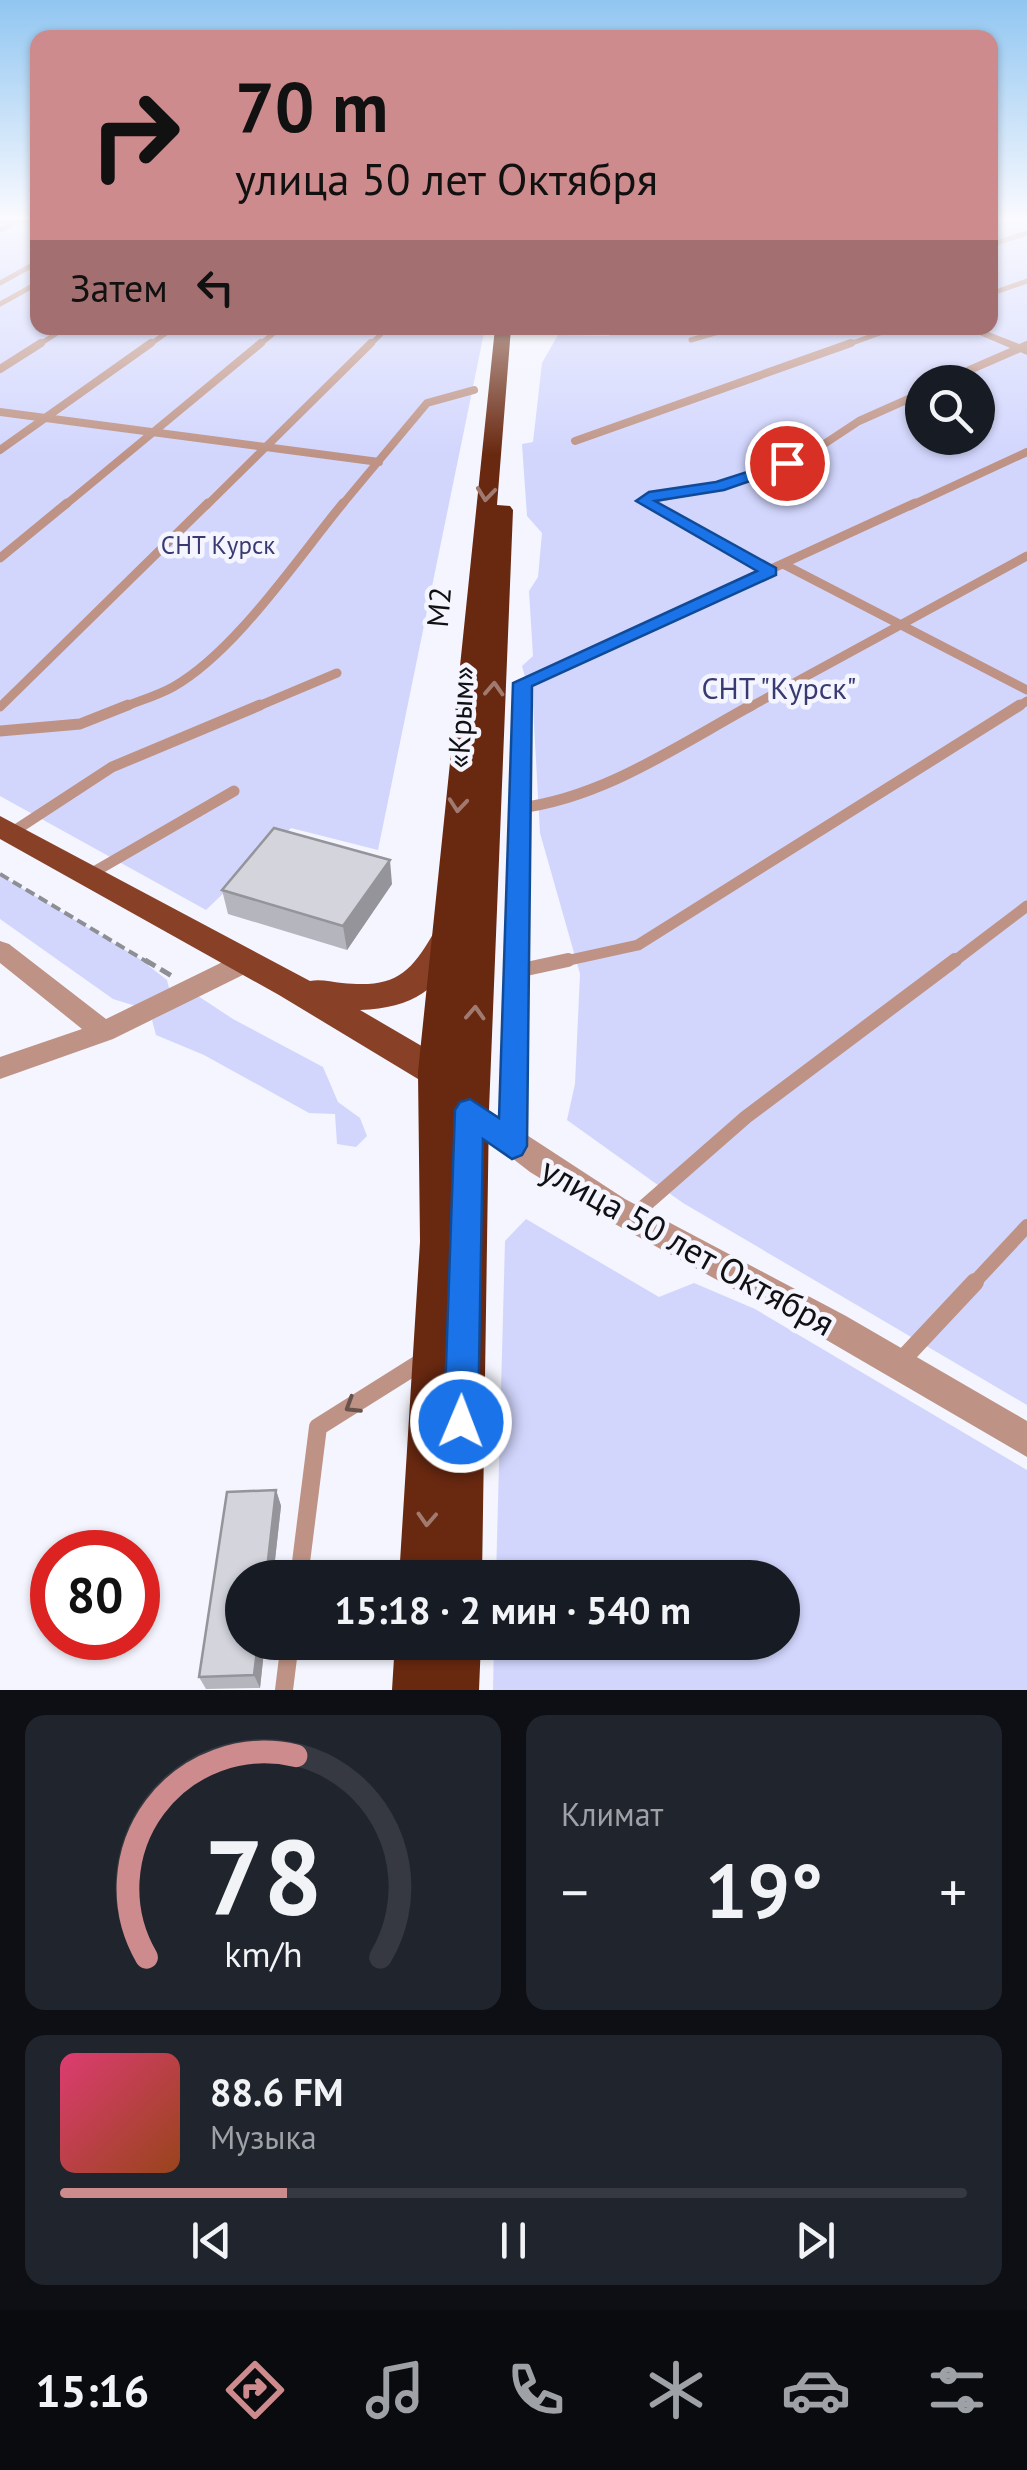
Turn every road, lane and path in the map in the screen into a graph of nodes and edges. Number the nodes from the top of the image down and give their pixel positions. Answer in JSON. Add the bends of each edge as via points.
{"nodes":[{"id":1,"x":54,"y":335,"type":"edge"},
{"id":2,"x":163,"y":335,"type":"edge"},
{"id":3,"x":271,"y":335,"type":"edge"},
{"id":4,"x":379,"y":335,"type":"edge"},
{"id":5,"x":502,"y":335,"type":"edge"},
{"id":6,"x":518,"y":335,"type":"edge"},
{"id":7,"x":708,"y":335,"type":"edge"},
{"id":8,"x":874,"y":335,"type":"edge"},
{"id":9,"x":988,"y":335,"type":"edge"},
{"id":10,"x":691,"y":340,"type":"dead end"},
{"id":11,"x":1024,"y":348,"type":"edge"},
{"id":12,"x":983,"y":365,"type":"edge"},
{"id":13,"x":0,"y":368,"type":"edge"},
{"id":14,"x":474,"y":390,"type":"dead end"},
{"id":15,"x":905,"y":400,"type":"edge"},
{"id":16,"x":0,"y":412,"type":"edge"},
{"id":17,"x":45,"y":418,"type":"junction"},
{"id":18,"x":150,"y":432,"type":"junction"},
{"id":19,"x":575,"y":442,"type":"dead end"},
{"id":20,"x":264,"y":446,"type":"junction"},
{"id":21,"x":0,"y":450,"type":"edge"},
{"id":22,"x":1027,"y":452,"type":"edge"},
{"id":23,"x":378,"y":462,"type":"junction"},
{"id":24,"x":1027,"y":556,"type":"edge"},
{"id":25,"x":0,"y":558,"type":"edge"},
{"id":26,"x":785,"y":566,"type":"junction"},
{"id":27,"x":770,"y":572,"type":"junction"},
{"id":28,"x":903,"y":626,"type":"junction"},
{"id":29,"x":337,"y":673,"type":"dead end"},
{"id":30,"x":1027,"y":690,"type":"edge"},
{"id":31,"x":1027,"y":701,"type":"edge"},
{"id":32,"x":0,"y":706,"type":"edge"},
{"id":33,"x":0,"y":731,"type":"edge"},
{"id":34,"x":234,"y":791,"type":"dead end"},
{"id":35,"x":519,"y":808,"type":"junction"},
{"id":36,"x":6,"y":830,"type":"edge"},
{"id":37,"x":0,"y":874,"type":"edge"},
{"id":38,"x":87,"y":876,"type":"junction"},
{"id":39,"x":1027,"y":906,"type":"edge"},
{"id":40,"x":445,"y":942,"type":"junction"},
{"id":41,"x":0,"y":950,"type":"edge"},
{"id":42,"x":246,"y":962,"type":"junction"},
{"id":43,"x":518,"y":970,"type":"junction"},
{"id":44,"x":291,"y":986,"type":"junction"},
{"id":45,"x":194,"y":988,"type":"junction"},
{"id":46,"x":104,"y":1032,"type":"junction"},
{"id":47,"x":0,"y":1068,"type":"edge"},
{"id":48,"x":436,"y":1072,"type":"junction"},
{"id":49,"x":470,"y":1110,"type":"junction"},
{"id":50,"x":512,"y":1146,"type":"junction"},
{"id":51,"x":631,"y":1218,"type":"junction"},
{"id":52,"x":1027,"y":1226,"type":"edge"},
{"id":53,"x":434,"y":1354,"type":"junction"},
{"id":54,"x":897,"y":1364,"type":"junction"},
{"id":55,"x":1027,"y":1440,"type":"edge"},
{"id":56,"x":300,"y":1560,"type":"edge"},
{"id":57,"x":425,"y":1560,"type":"edge"},
{"id":58,"x":457,"y":1560,"type":"edge"},
{"id":59,"x":288,"y":1660,"type":"edge"},
{"id":60,"x":420,"y":1660,"type":"edge"},
{"id":61,"x":455,"y":1660,"type":"edge"},
{"id":62,"x":284,"y":1690,"type":"edge"},
{"id":63,"x":418,"y":1690,"type":"edge"},
{"id":64,"x":454,"y":1690,"type":"edge"}],
"edges":[{"from":1,"to":13,"type":"lane"},
{"from":2,"to":17,"type":"lane"},
{"from":3,"to":18,"type":"lane"},
{"from":4,"to":20,"type":"lane"},
{"from":5,"to":40,"type":"highway","name":"М2","one_way":true},
{"from":49,"to":6,"type":"highway","name":"«Крым»","one_way":true,"via":[[505,454]]},
{"from":7,"to":10,"type":"lane"},
{"from":8,"to":19,"type":"lane"},
{"from":9,"to":11,"type":"street"},
{"from":11,"to":12,"type":"lane"},
{"from":14,"to":23,"type":"lane","via":[[427,403]]},
{"from":15,"to":27,"type":"lane","via":[[756,476],[644,501]]},
{"from":16,"to":17,"type":"lane"},
{"from":17,"to":18,"type":"lane"},
{"from":17,"to":21,"type":"lane"},
{"from":18,"to":20,"type":"lane"},
{"from":18,"to":25,"type":"lane"},
{"from":20,"to":23,"type":"lane"},
{"from":20,"to":32,"type":"lane"},
{"from":22,"to":26,"type":"lane"},
{"from":23,"to":33,"type":"lane","via":[[226,644],[172,688],[80,724]]},
{"from":24,"to":28,"type":"lane"},
{"from":26,"to":27,"type":"lane"},
{"from":26,"to":28,"type":"lane"},
{"from":27,"to":35,"type":"lane","via":[[522,683]]},
{"from":28,"to":30,"type":"lane"},
{"from":28,"to":35,"type":"lane","via":[[629,772],[560,803]]},
{"from":29,"to":36,"type":"lane","via":[[112,767]]},
{"from":31,"to":43,"type":"lane","via":[[638,945]]},
{"from":34,"to":38,"type":"lane"},
{"from":35,"to":43,"type":"lane"},
{"from":36,"to":38,"type":"main road","name":"улица 50 лет Октября"},
{"from":37,"to":45,"type":"path"},
{"from":38,"to":42,"type":"main road","name":"улица 50 лет Октября"},
{"from":39,"to":51,"type":"lane","via":[[746,1117]]},
{"from":40,"to":44,"type":"main road","via":[[425,978],[402,992],[354,1000]]},
{"from":40,"to":48,"type":"highway","name":"М2"},
{"from":41,"to":46,"type":"street"},
{"from":42,"to":44,"type":"main road","name":"улица 50 лет Октября"},
{"from":42,"to":45,"type":"street"},
{"from":43,"to":50,"type":"lane"},
{"from":44,"to":48,"type":"main road","name":"улица 50 лет Октября"},
{"from":45,"to":46,"type":"street"},
{"from":46,"to":47,"type":"street"},
{"from":48,"to":49,"type":"main road","name":"улица 50 лет Октября"},
{"from":48,"to":53,"type":"highway","name":"М2","via":[[440,1242]]},
{"from":49,"to":50,"type":"street","name":"улица 50 лет Октября"},
{"from":49,"to":58,"type":"highway","name":"«Крым»"},
{"from":50,"to":51,"type":"street","name":"улица 50 лет Октября"},
{"from":51,"to":54,"type":"street","name":"улица 50 лет Октября"},
{"from":52,"to":54,"type":"lane"},
{"from":53,"to":56,"type":"lane","one_way":true,"via":[[318,1428]]},
{"from":53,"to":57,"type":"highway","name":"М2","one_way":true},
{"from":54,"to":55,"type":"street","name":"улица 50 лет Октября"},
{"from":59,"to":62,"type":"lane"},
{"from":60,"to":63,"type":"highway"},
{"from":61,"to":64,"type":"highway"}]}
